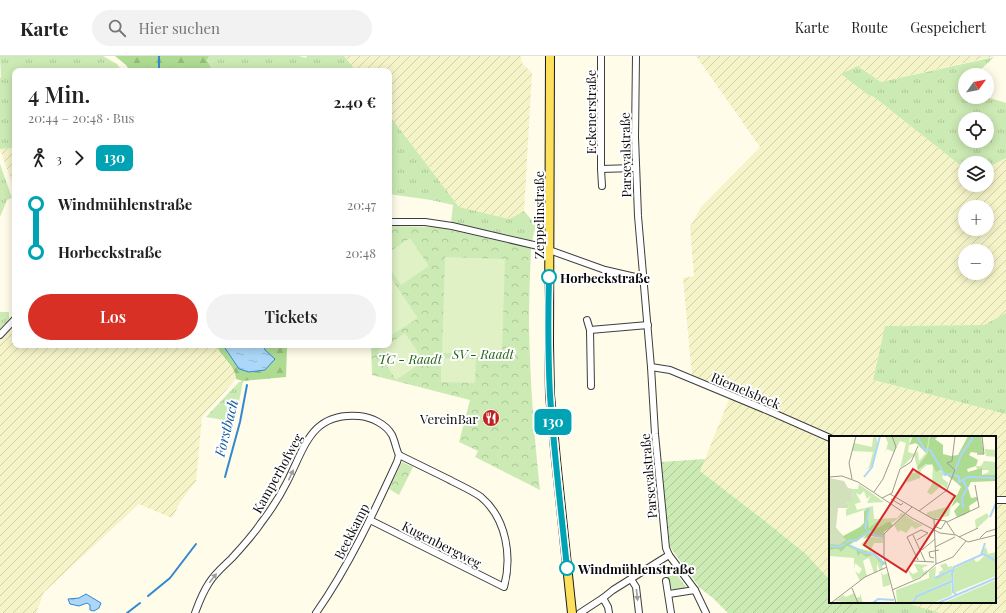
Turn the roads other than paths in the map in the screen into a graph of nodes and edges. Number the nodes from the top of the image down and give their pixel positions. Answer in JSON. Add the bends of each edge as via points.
{"nodes":[{"id":1,"x":550,"y":56,"type":"edge"},
{"id":2,"x":601,"y":56,"type":"edge"},
{"id":3,"x":636,"y":56,"type":"edge"},
{"id":4,"x":601,"y":168,"type":"junction"},
{"id":5,"x":635,"y":168,"type":"junction"},
{"id":6,"x":602,"y":186,"type":"dead end"},
{"id":7,"x":392,"y":222,"type":"edge"},
{"id":8,"x":549,"y":249,"type":"junction"},
{"id":9,"x":644,"y":279,"type":"junction"},
{"id":10,"x":587,"y":320,"type":"dead end"},
{"id":11,"x":12,"y":322,"type":"edge"},
{"id":12,"x":648,"y":325,"type":"junction"},
{"id":13,"x":590,"y":330,"type":"junction"},
{"id":14,"x":0,"y":335,"type":"edge"},
{"id":15,"x":651,"y":366,"type":"junction"},
{"id":16,"x":591,"y":386,"type":"dead end"},
{"id":17,"x":829,"y":438,"type":"edge"},
{"id":18,"x":398,"y":456,"type":"junction"},
{"id":19,"x":370,"y":520,"type":"junction"},
{"id":20,"x":669,"y":555,"type":"junction"},
{"id":21,"x":631,"y":578,"type":"junction"},
{"id":22,"x":666,"y":581,"type":"dead end"},
{"id":23,"x":695,"y":590,"type":"junction"},
{"id":24,"x":669,"y":594,"type":"junction"},
{"id":25,"x":603,"y":598,"type":"junction"},
{"id":26,"x":195,"y":613,"type":"edge"},
{"id":27,"x":316,"y":613,"type":"edge"},
{"id":28,"x":572,"y":613,"type":"edge"},
{"id":29,"x":580,"y":613,"type":"edge"},
{"id":30,"x":609,"y":613,"type":"edge"},
{"id":31,"x":639,"y":613,"type":"edge"},
{"id":32,"x":671,"y":613,"type":"edge"},
{"id":33,"x":706,"y":613,"type":"edge"}],
"edges":[{"from":1,"to":8,"type":"main road","name":"Zeppelinstraße"},
{"from":2,"to":4,"type":"street","name":"Eckenerstraße"},
{"from":3,"to":5,"type":"street","name":"Parsevalstraße"},
{"from":4,"to":5,"type":"street","name":"Eckenerstraße"},
{"from":4,"to":6,"type":"street","name":"Eckenerstraße"},
{"from":5,"to":9,"type":"street","name":"Parsevalstraße"},
{"from":7,"to":8,"type":"street","via":[[442,224]]},
{"from":8,"to":9,"type":"street","via":[[605,270]]},
{"from":8,"to":28,"type":"main road","name":"Zeppelinstraße","via":[[550,395]]},
{"from":9,"to":12,"type":"street","name":"Parsevalstraße"},
{"from":10,"to":13,"type":"street"},
{"from":11,"to":14,"type":"street"},
{"from":12,"to":13,"type":"street"},
{"from":12,"to":15,"type":"street","name":"Parsevalstraße"},
{"from":13,"to":16,"type":"street"},
{"from":15,"to":17,"type":"street","name":"Riemelsbeck","via":[[670,370]]},
{"from":15,"to":20,"type":"street","name":"Parsevalstraße","via":[[658,464],[666,548]]},
{"from":18,"to":19,"type":"street","name":"Beekkamp"},
{"from":18,"to":19,"type":"street","name":"Kugenbergweg","via":[[463,486],[479,496],[491,508],[500,524],[507,547],[508,562],[504,587]]},
{"from":26,"to":18,"type":"street","name":"Kamperhofweg","one_way":true,"via":[[210,582],[270,511],[314,430],[337,417],[363,416],[384,426],[391,435]]},
{"from":19,"to":27,"type":"street","name":"Beekkamp"},
{"from":20,"to":21,"type":"street"},
{"from":20,"to":23,"type":"street","name":"Parsevalstraße"},
{"from":21,"to":25,"type":"street"},
{"from":21,"to":31,"type":"street","one_way":true,"via":[[636,587]]},
{"from":22,"to":24,"type":"street"},
{"from":23,"to":24,"type":"street"},
{"from":23,"to":33,"type":"street","name":"Parsevalstraße"},
{"from":24,"to":32,"type":"street"},
{"from":25,"to":29,"type":"street"},
{"from":25,"to":30,"type":"street"}]}
